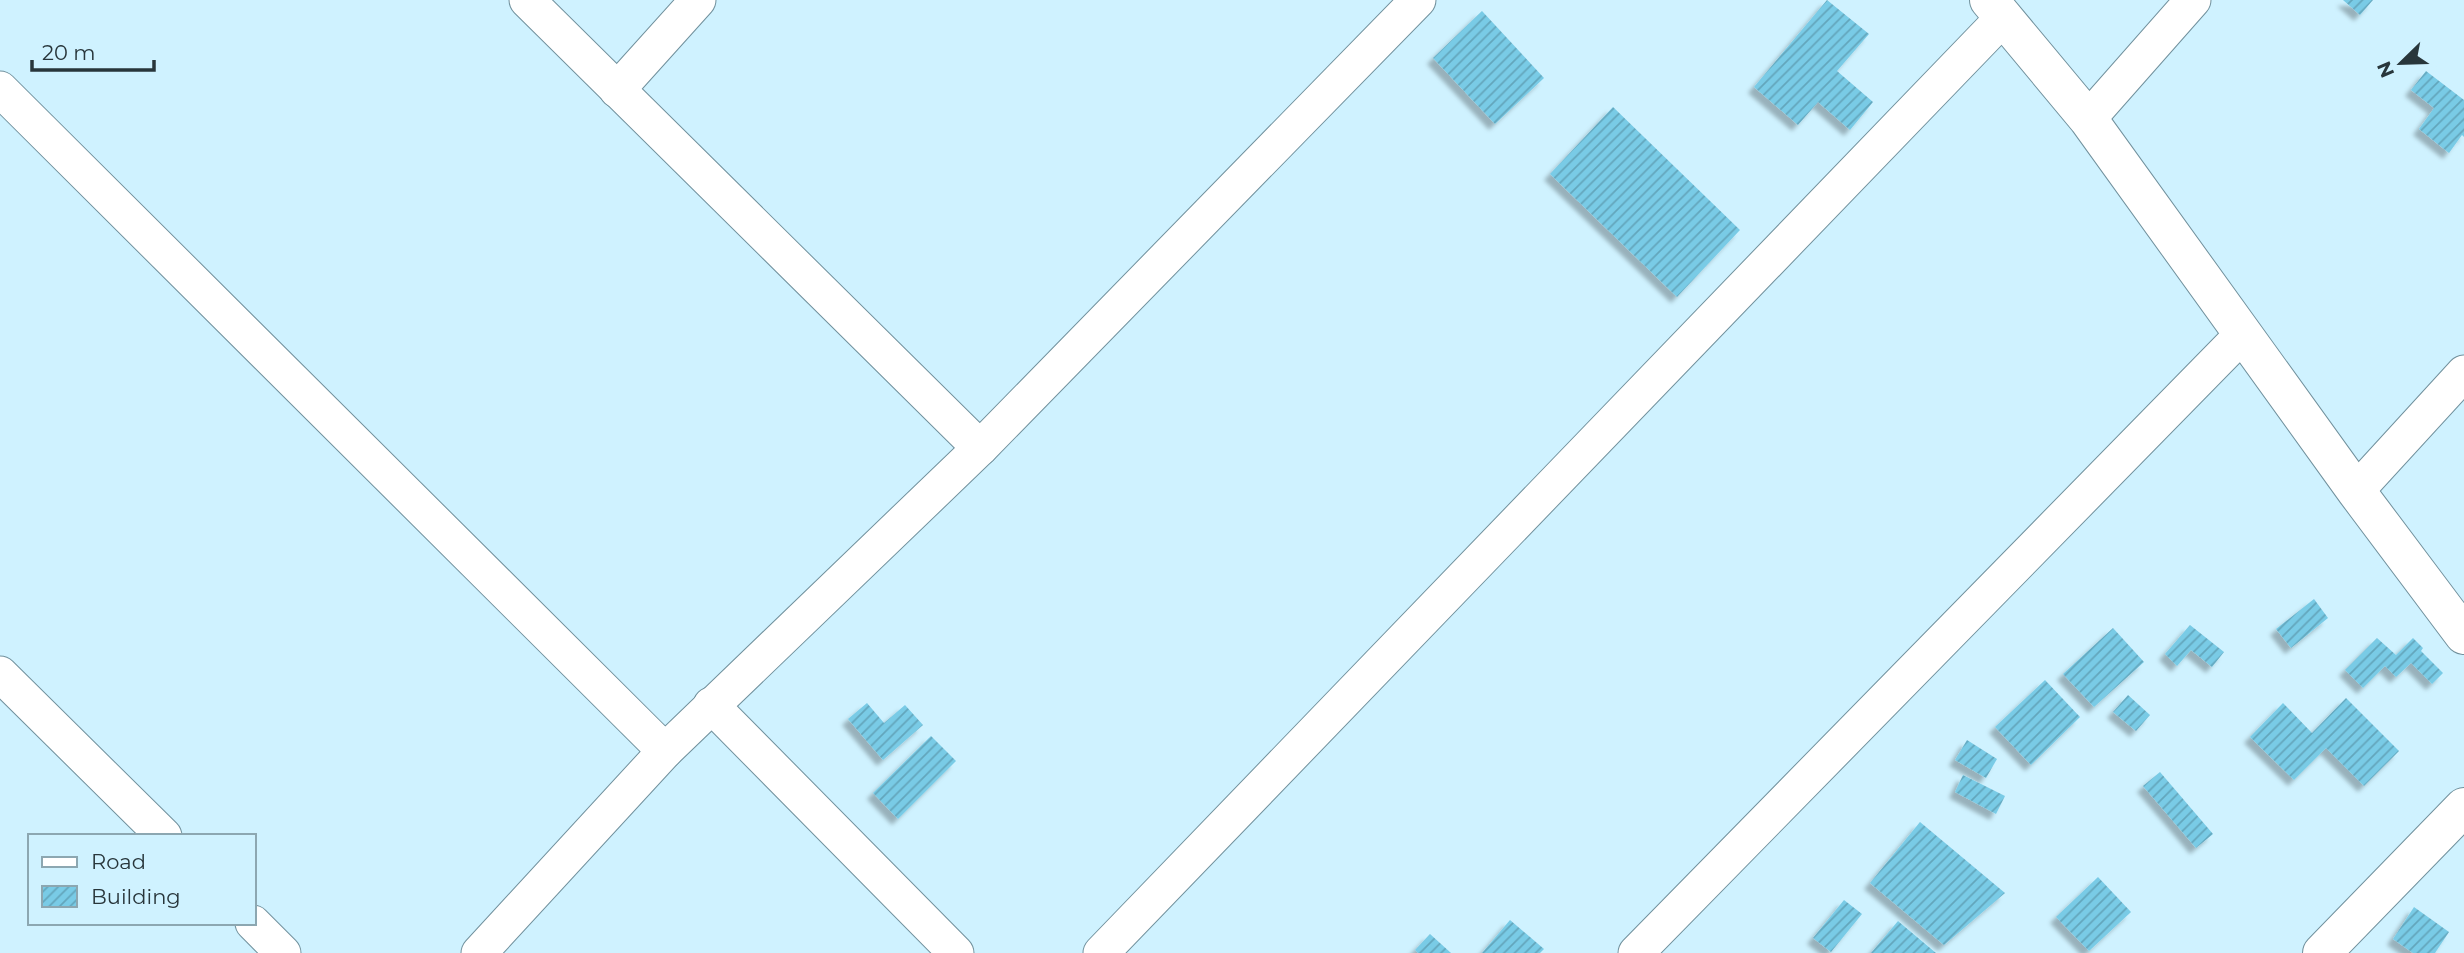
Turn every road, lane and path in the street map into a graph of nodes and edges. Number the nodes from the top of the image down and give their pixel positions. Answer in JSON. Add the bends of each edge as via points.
{"nodes":[{"id":1,"x":527,"y":0,"type":"edge"},
{"id":2,"x":698,"y":0,"type":"edge"},
{"id":3,"x":1418,"y":0,"type":"edge"},
{"id":4,"x":2193,"y":0,"type":"edge"},
{"id":5,"x":1996,"y":9,"type":"edge"},
{"id":6,"x":0,"y":89,"type":"edge"},
{"id":7,"x":617,"y":90,"type":"junction"},
{"id":8,"x":2088,"y":119,"type":"junction"},
{"id":9,"x":2243,"y":334,"type":"junction"},
{"id":10,"x":2464,"y":373,"type":"edge"},
{"id":11,"x":980,"y":448,"type":"junction"},
{"id":12,"x":2356,"y":491,"type":"junction"},
{"id":13,"x":2464,"y":635,"type":"edge"},
{"id":14,"x":0,"y":674,"type":"edge"},
{"id":15,"x":711,"y":705,"type":"junction"},
{"id":16,"x":665,"y":751,"type":"junction"},
{"id":17,"x":2464,"y":807,"type":"edge"},
{"id":18,"x":162,"y":834,"type":"edge"},
{"id":19,"x":255,"y":925,"type":"edge"},
{"id":20,"x":283,"y":953,"type":"edge"},
{"id":21,"x":479,"y":953,"type":"edge"},
{"id":22,"x":957,"y":953,"type":"edge"},
{"id":23,"x":1101,"y":953,"type":"edge"},
{"id":24,"x":1636,"y":953,"type":"edge"},
{"id":25,"x":2322,"y":953,"type":"edge"}],
"edges":[{"from":1,"to":7,"type":"street"},
{"from":2,"to":7,"type":"street"},
{"from":3,"to":11,"type":"street"},
{"from":4,"to":8,"type":"street"},
{"from":5,"to":8,"type":"street"},
{"from":5,"to":23,"type":"street"},
{"from":6,"to":16,"type":"street"},
{"from":7,"to":11,"type":"street"},
{"from":8,"to":9,"type":"street"},
{"from":9,"to":12,"type":"street"},
{"from":9,"to":24,"type":"street"},
{"from":10,"to":12,"type":"street"},
{"from":11,"to":15,"type":"street"},
{"from":12,"to":13,"type":"street"},
{"from":14,"to":18,"type":"street"},
{"from":15,"to":16,"type":"street"},
{"from":15,"to":22,"type":"street"},
{"from":16,"to":21,"type":"street"},
{"from":17,"to":25,"type":"street"},
{"from":19,"to":20,"type":"street"}]}
